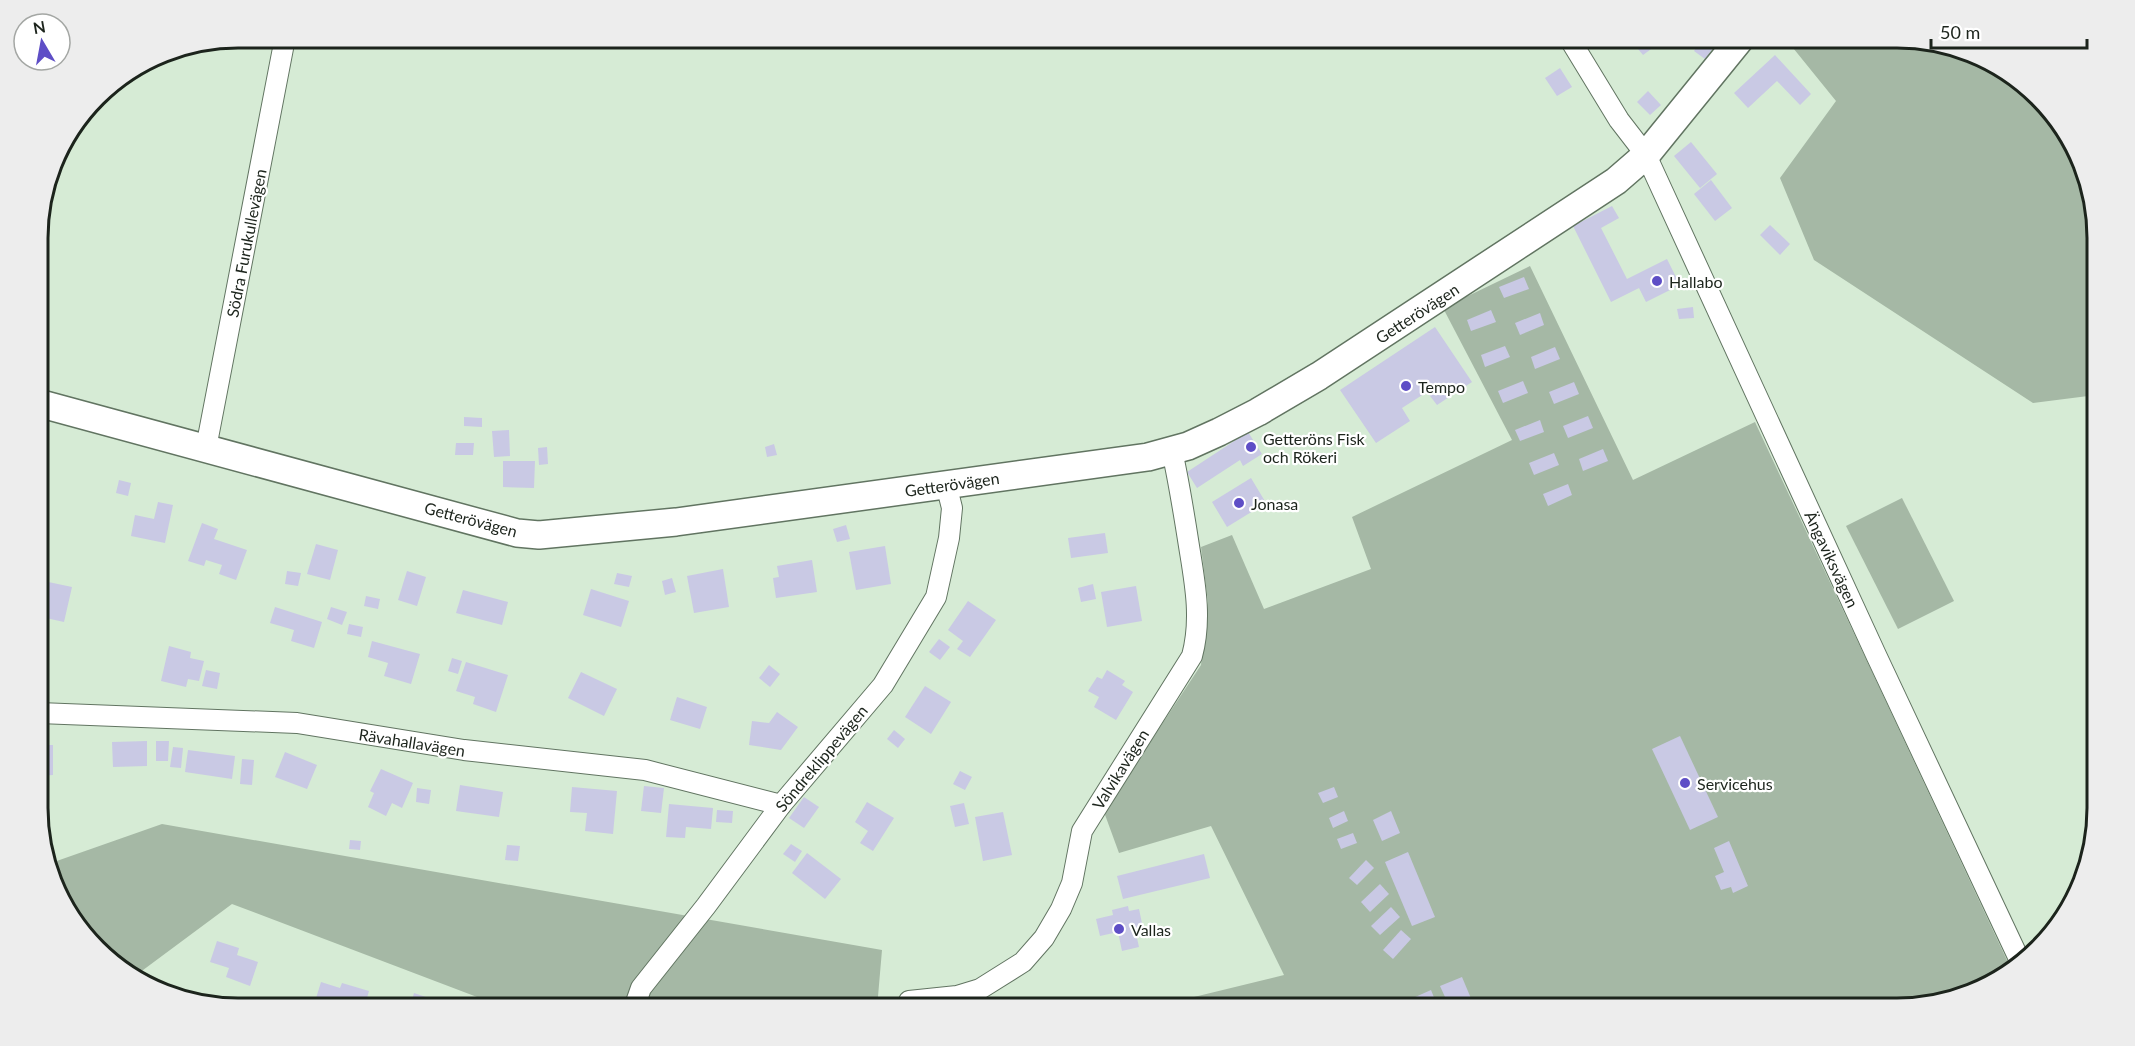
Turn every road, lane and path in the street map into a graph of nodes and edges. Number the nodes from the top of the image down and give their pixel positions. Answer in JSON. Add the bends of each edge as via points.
{"nodes":[{"id":1,"x":283,"y":48,"type":"edge"},
{"id":2,"x":1575,"y":48,"type":"edge"},
{"id":3,"x":1733,"y":48,"type":"edge"},
{"id":4,"x":1646,"y":155,"type":"junction"},
{"id":5,"x":48,"y":407,"type":"edge"},
{"id":6,"x":206,"y":448,"type":"junction"},
{"id":7,"x":1172,"y":451,"type":"junction"},
{"id":8,"x":946,"y":484,"type":"junction"},
{"id":9,"x":48,"y":714,"type":"edge"},
{"id":10,"x":782,"y":804,"type":"junction"},
{"id":11,"x":2017,"y":955,"type":"edge"},
{"id":12,"x":638,"y":998,"type":"edge"},
{"id":13,"x":938,"y":998,"type":"edge"}],
"edges":[{"from":1,"to":6,"type":"street","name":"Södra Furukullevägen"},
{"from":2,"to":4,"type":"street","name":"Ängaviksvägen","via":[[1619,120]]},
{"from":3,"to":4,"type":"street","name":"Getterövägen"},
{"from":4,"to":7,"type":"street","name":"Getterövägen","via":[[1616,181],[1319,376],[1229,427]]},
{"from":4,"to":11,"type":"street","name":"Ängaviksvägen"},
{"from":5,"to":6,"type":"street","name":"Getterövägen"},
{"from":6,"to":8,"type":"street","name":"Getterövägen","via":[[539,535],[676,522]]},
{"from":7,"to":8,"type":"street","name":"Getterövägen"},
{"from":7,"to":13,"type":"street","name":"Valvikavägen","via":[[1197,599],[1197,639],[1192,656],[1082,831],[1068,892],[1040,943],[1023,962],[980,989]]},
{"from":8,"to":10,"type":"street","name":"Söndreklippevägen","via":[[952,508],[936,597],[883,686]]},
{"from":9,"to":10,"type":"street","name":"Rävahallavägen","via":[[297,723],[464,750],[645,770]]},
{"from":10,"to":12,"type":"street","name":"Söndreklippevägen","via":[[641,988]]}]}
